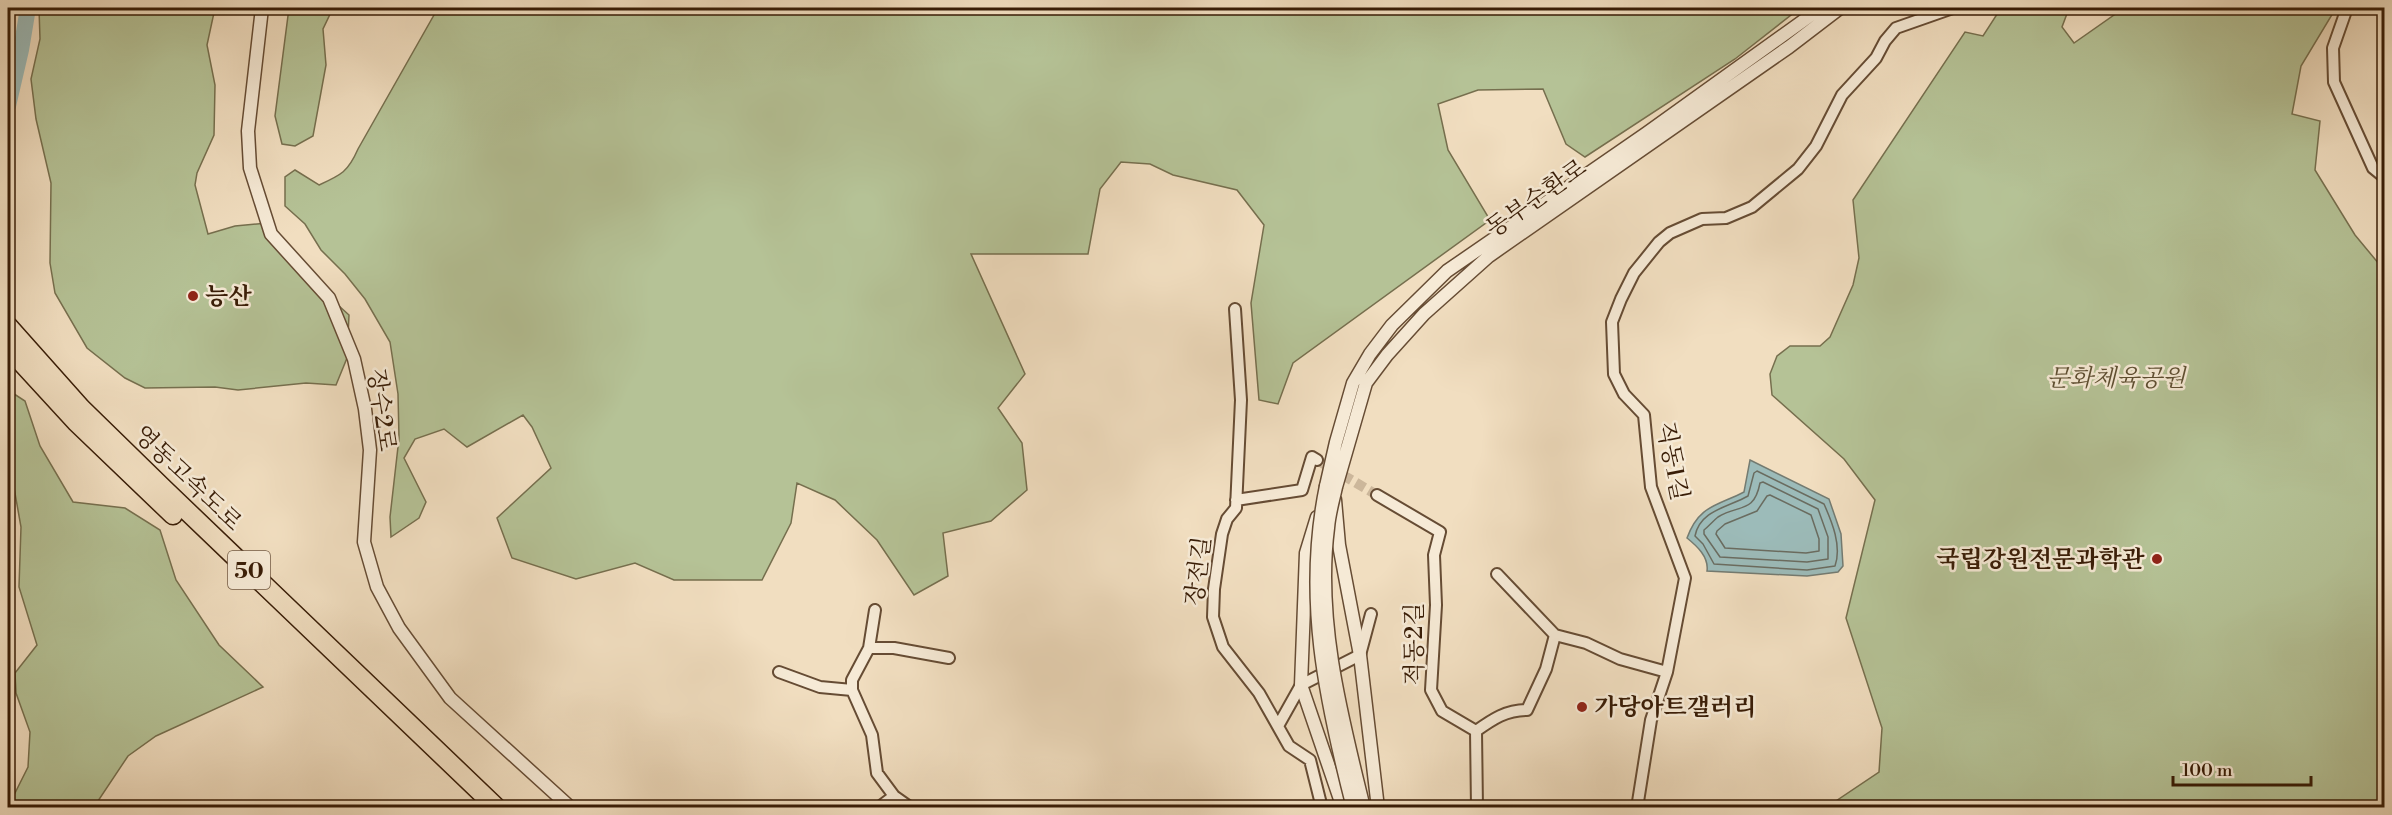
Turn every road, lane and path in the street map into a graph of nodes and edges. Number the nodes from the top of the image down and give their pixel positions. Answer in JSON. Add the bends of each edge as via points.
{"nodes":[{"id":1,"x":262,"y":8,"type":"edge"},
{"id":2,"x":1821,"y":8,"type":"edge"},
{"id":3,"x":1840,"y":8,"type":"edge"},
{"id":4,"x":1953,"y":8,"type":"edge"},
{"id":5,"x":2347,"y":8,"type":"edge"},
{"id":6,"x":2385,"y":177,"type":"edge"},
{"id":7,"x":1234,"y":309,"type":"dead end"},
{"id":8,"x":8,"y":326,"type":"edge"},
{"id":9,"x":8,"y":348,"type":"edge"},
{"id":10,"x":1317,"y":460,"type":"dead end"},
{"id":11,"x":1330,"y":491,"type":"junction"},
{"id":12,"x":1377,"y":495,"type":"tunnel mouth"},
{"id":13,"x":1236,"y":500,"type":"junction"},
{"id":14,"x":1497,"y":574,"type":"dead end"},
{"id":15,"x":875,"y":610,"type":"dead end"},
{"id":16,"x":1371,"y":614,"type":"dead end"},
{"id":17,"x":1555,"y":635,"type":"junction"},
{"id":18,"x":869,"y":648,"type":"junction"},
{"id":19,"x":1360,"y":655,"type":"junction"},
{"id":20,"x":949,"y":658,"type":"dead end"},
{"id":21,"x":779,"y":672,"type":"dead end"},
{"id":22,"x":1667,"y":672,"type":"junction"},
{"id":23,"x":1301,"y":686,"type":"junction"},
{"id":24,"x":852,"y":690,"type":"junction"},
{"id":25,"x":1278,"y":726,"type":"junction"},
{"id":26,"x":1476,"y":731,"type":"junction"},
{"id":27,"x":894,"y":796,"type":"junction"},
{"id":28,"x":480,"y":807,"type":"edge"},
{"id":29,"x":497,"y":807,"type":"edge"},
{"id":30,"x":572,"y":807,"type":"edge"},
{"id":31,"x":878,"y":807,"type":"edge"},
{"id":32,"x":911,"y":807,"type":"edge"},
{"id":33,"x":1322,"y":807,"type":"edge"},
{"id":34,"x":1343,"y":807,"type":"edge"},
{"id":35,"x":1353,"y":807,"type":"edge"},
{"id":36,"x":1364,"y":807,"type":"edge"},
{"id":37,"x":1378,"y":807,"type":"edge"},
{"id":38,"x":1477,"y":807,"type":"edge"},
{"id":39,"x":1637,"y":807,"type":"edge"}],
"edges":[{"from":1,"to":30,"type":"street","name":"장수2로","via":[[248,131],[250,168],[271,234],[329,298],[354,359],[369,450],[364,542],[377,586],[399,628],[450,698]]},
{"from":2,"to":11,"type":"street","name":"동부순환로","via":[[1447,271],[1392,325],[1353,383],[1336,442]]},
{"from":3,"to":11,"type":"street","name":"동부순환로","via":[[1489,256],[1424,314],[1366,383]]},
{"from":4,"to":22,"type":"street","name":"직동1길","via":[[1896,28],[1876,58],[1842,95],[1816,146],[1798,169],[1752,207],[1726,218],[1702,219],[1670,233],[1634,273],[1621,299],[1612,322],[1614,374],[1623,394],[1644,415],[1651,488],[1685,578]]},
{"from":5,"to":6,"type":"street","via":[[2333,48],[2334,82],[2373,168]]},
{"from":7,"to":13,"type":"street","name":"장전길","via":[[1241,400]]},
{"from":8,"to":29,"type":"highway","name":"영동고속도로","number":"50","via":[[81,408]]},
{"from":9,"to":28,"type":"highway","name":"영동고속도로","number":"50","via":[[76,422]]},
{"from":10,"to":13,"type":"street","via":[[1312,457],[1302,490]]},
{"from":11,"to":19,"type":"street"},
{"from":11,"to":23,"type":"street","via":[[1306,553]]},
{"from":11,"to":35,"type":"street","bridge":true,"via":[[1318,538],[1316,619],[1334,732]]},
{"from":11,"to":36,"type":"street","bridge":true,"via":[[1325,590],[1329,636]]},
{"from":12,"to":26,"type":"street","name":"적동2길","via":[[1440,532],[1434,555],[1436,605],[1431,690],[1442,711]]},
{"from":13,"to":25,"type":"street","name":"장전길","via":[[1236,508],[1222,534],[1213,617],[1223,647],[1259,693]]},
{"from":14,"to":17,"type":"street"},
{"from":15,"to":18,"type":"street"},
{"from":16,"to":19,"type":"street"},
{"from":17,"to":22,"type":"street"},
{"from":17,"to":26,"type":"street","via":[[1546,669],[1527,710],[1513,710]]},
{"from":18,"to":20,"type":"street","via":[[894,648]]},
{"from":18,"to":24,"type":"street","via":[[852,680]]},
{"from":19,"to":23,"type":"street"},
{"from":19,"to":37,"type":"street"},
{"from":21,"to":24,"type":"street","via":[[820,687]]},
{"from":22,"to":39,"type":"street","name":"직동1길","via":[[1651,720]]},
{"from":23,"to":25,"type":"street"},
{"from":23,"to":34,"type":"street"},
{"from":24,"to":27,"type":"street","via":[[872,735],[877,773]]},
{"from":25,"to":33,"type":"street","name":"장전길","via":[[1289,746],[1310,760]]},
{"from":26,"to":38,"type":"street"},
{"from":27,"to":31,"type":"street"},
{"from":27,"to":32,"type":"street"}]}
